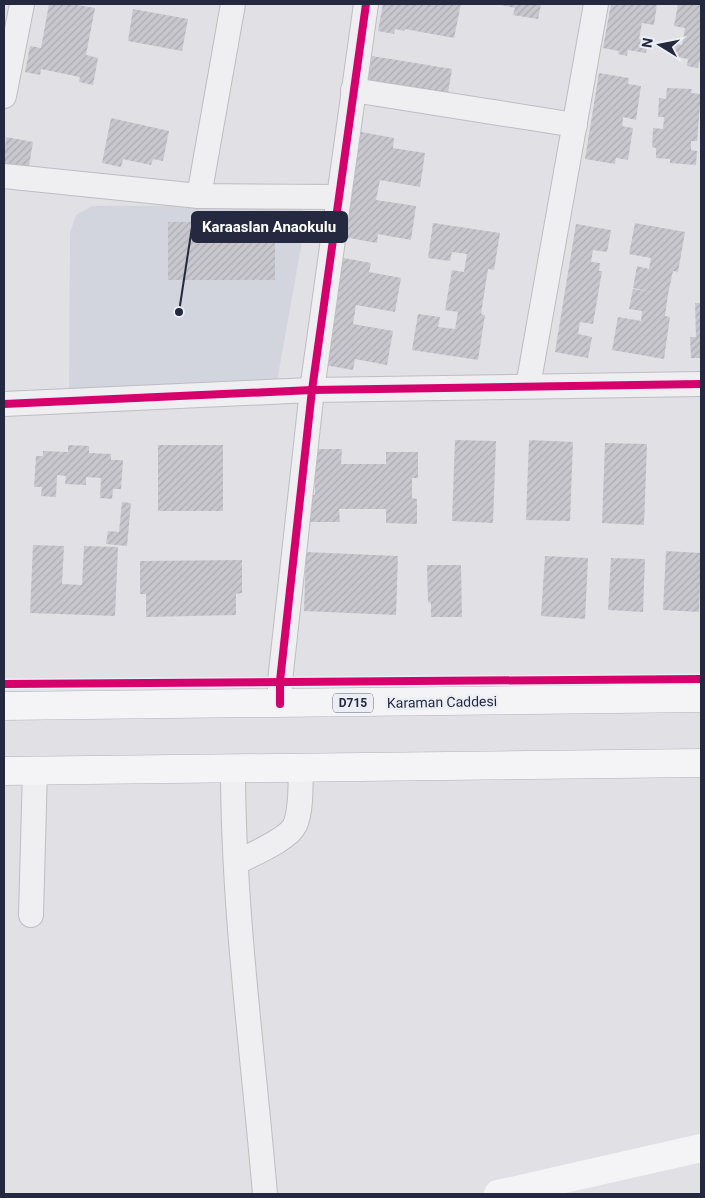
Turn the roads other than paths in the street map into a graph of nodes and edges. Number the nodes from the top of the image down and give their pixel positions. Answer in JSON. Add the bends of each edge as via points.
{"nodes":[{"id":1,"x":22,"y":4,"type":"edge"},
{"id":2,"x":233,"y":4,"type":"edge"},
{"id":3,"x":366,"y":4,"type":"edge"},
{"id":4,"x":596,"y":4,"type":"edge"},
{"id":5,"x":353,"y":90,"type":"junction"},
{"id":6,"x":4,"y":96,"type":"edge"},
{"id":7,"x":575,"y":125,"type":"junction"},
{"id":8,"x":4,"y":176,"type":"edge"},
{"id":9,"x":199,"y":196,"type":"junction"},
{"id":10,"x":338,"y":198,"type":"junction"},
{"id":11,"x":701,"y":384,"type":"edge"},
{"id":12,"x":528,"y":386,"type":"junction"},
{"id":13,"x":312,"y":390,"type":"junction"},
{"id":14,"x":4,"y":404,"type":"edge"},
{"id":15,"x":701,"y":698,"type":"edge"},
{"id":16,"x":280,"y":704,"type":"junction"},
{"id":17,"x":4,"y":706,"type":"edge"},
{"id":18,"x":701,"y":762,"type":"edge"},
{"id":19,"x":301,"y":767,"type":"junction"},
{"id":20,"x":233,"y":768,"type":"junction"},
{"id":21,"x":4,"y":770,"type":"edge"},
{"id":22,"x":35,"y":770,"type":"junction"},
{"id":23,"x":236,"y":863,"type":"junction"},
{"id":24,"x":31,"y":915,"type":"dead end"},
{"id":25,"x":701,"y":1148,"type":"edge"},
{"id":26,"x":265,"y":1194,"type":"edge"},
{"id":27,"x":498,"y":1194,"type":"edge"}],
"edges":[{"from":1,"to":6,"type":"street"},
{"from":2,"to":9,"type":"street"},
{"from":3,"to":5,"type":"street"},
{"from":4,"to":7,"type":"street"},
{"from":5,"to":7,"type":"street"},
{"from":5,"to":10,"type":"street"},
{"from":7,"to":12,"type":"street"},
{"from":8,"to":9,"type":"street"},
{"from":9,"to":10,"type":"street"},
{"from":10,"to":13,"type":"street"},
{"from":11,"to":12,"type":"street"},
{"from":12,"to":13,"type":"street"},
{"from":13,"to":14,"type":"street"},
{"from":13,"to":16,"type":"street"},
{"from":15,"to":16,"type":"main road","name":"Karaman Caddesi","number":"D715"},
{"from":16,"to":17,"type":"main road","name":"Karaman Caddesi","number":"D715"},
{"from":18,"to":19,"type":"main road"},
{"from":19,"to":20,"type":"main road"},
{"from":19,"to":23,"type":"street","via":[[295,826],[285,836]]},
{"from":20,"to":22,"type":"main road"},
{"from":20,"to":23,"type":"street"},
{"from":21,"to":22,"type":"main road"},
{"from":22,"to":24,"type":"street"},
{"from":23,"to":26,"type":"street","via":[[238,917]]},
{"from":25,"to":27,"type":"main road"}]}
